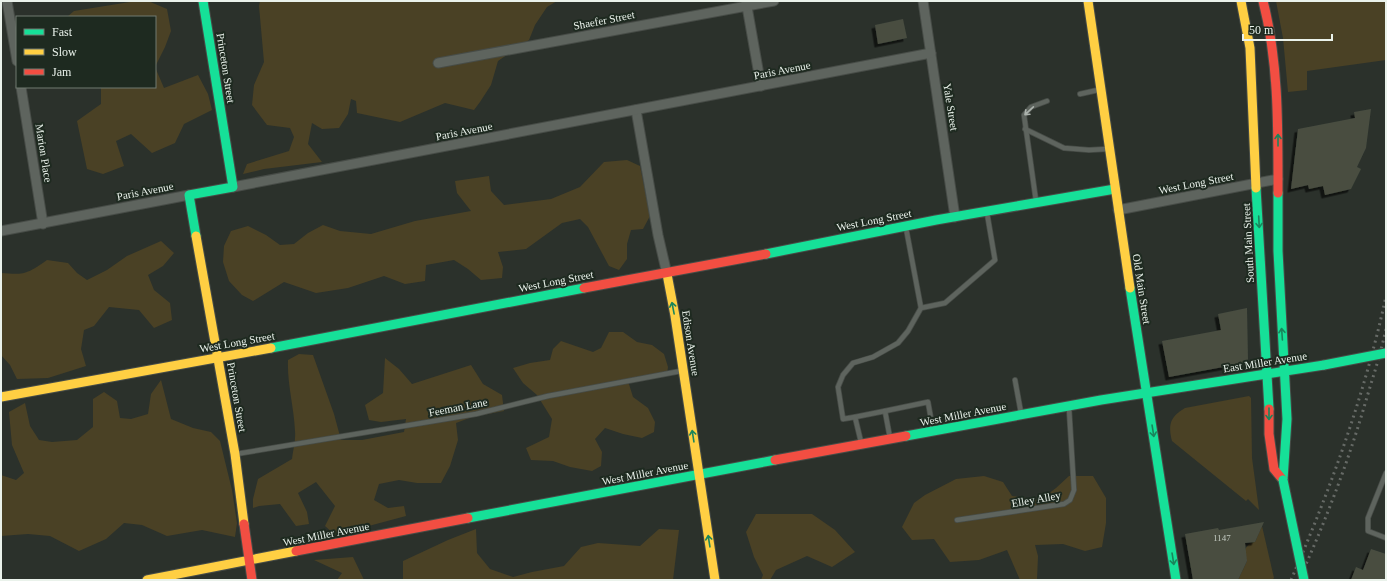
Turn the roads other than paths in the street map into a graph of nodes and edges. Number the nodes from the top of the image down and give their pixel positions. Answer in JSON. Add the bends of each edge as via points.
{"nodes":[{"id":1,"x":7,"y":1,"type":"edge"},
{"id":2,"x":203,"y":1,"type":"edge"},
{"id":3,"x":774,"y":1,"type":"edge"},
{"id":4,"x":923,"y":1,"type":"edge"},
{"id":5,"x":1088,"y":1,"type":"edge"},
{"id":6,"x":1241,"y":1,"type":"edge"},
{"id":7,"x":1263,"y":1,"type":"edge"},
{"id":8,"x":747,"y":4,"type":"edge"},
{"id":9,"x":931,"y":53,"type":"junction"},
{"id":10,"x":16,"y":55,"type":"edge"},
{"id":11,"x":438,"y":63,"type":"dead end"},
{"id":12,"x":761,"y":86,"type":"junction"},
{"id":13,"x":21,"y":88,"type":"edge"},
{"id":14,"x":1100,"y":90,"type":"junction"},
{"id":15,"x":1080,"y":94,"type":"dead end"},
{"id":16,"x":1047,"y":100,"type":"dead end"},
{"id":17,"x":636,"y":110,"type":"junction"},
{"id":18,"x":1025,"y":129,"type":"junction"},
{"id":19,"x":1109,"y":149,"type":"junction"},
{"id":20,"x":1278,"y":179,"type":"junction"},
{"id":21,"x":1256,"y":183,"type":"junction"},
{"id":22,"x":233,"y":186,"type":"junction"},
{"id":23,"x":1115,"y":189,"type":"junction"},
{"id":24,"x":189,"y":195,"type":"junction"},
{"id":25,"x":1037,"y":203,"type":"junction"},
{"id":26,"x":1118,"y":210,"type":"junction"},
{"id":27,"x":987,"y":212,"type":"junction"},
{"id":28,"x":955,"y":217,"type":"junction"},
{"id":29,"x":43,"y":224,"type":"junction"},
{"id":30,"x":905,"y":226,"type":"junction"},
{"id":31,"x":1,"y":232,"type":"edge"},
{"id":32,"x":667,"y":274,"type":"junction"},
{"id":33,"x":921,"y":308,"type":"junction"},
{"id":34,"x":1386,"y":353,"type":"edge"},
{"id":35,"x":218,"y":357,"type":"junction"},
{"id":36,"x":683,"y":371,"type":"junction"},
{"id":37,"x":1284,"y":372,"type":"junction"},
{"id":38,"x":1268,"y":375,"type":"junction"},
{"id":39,"x":1015,"y":380,"type":"dead end"},
{"id":40,"x":1147,"y":392,"type":"junction"},
{"id":41,"x":1,"y":397,"type":"edge"},
{"id":42,"x":1069,"y":406,"type":"junction"},
{"id":43,"x":885,"y":411,"type":"junction"},
{"id":44,"x":1022,"y":415,"type":"junction"},
{"id":45,"x":856,"y":417,"type":"junction"},
{"id":46,"x":933,"y":431,"type":"junction"},
{"id":47,"x":890,"y":439,"type":"junction"},
{"id":48,"x":861,"y":445,"type":"junction"},
{"id":49,"x":235,"y":454,"type":"junction"},
{"id":50,"x":1386,"y":473,"type":"edge"},
{"id":51,"x":700,"y":475,"type":"junction"},
{"id":52,"x":1283,"y":480,"type":"junction"},
{"id":53,"x":957,"y":520,"type":"dead end"},
{"id":54,"x":1386,"y":538,"type":"edge"},
{"id":55,"x":249,"y":560,"type":"junction"},
{"id":56,"x":147,"y":580,"type":"edge"},
{"id":57,"x":252,"y":580,"type":"edge"},
{"id":58,"x":715,"y":580,"type":"edge"},
{"id":59,"x":1176,"y":580,"type":"edge"},
{"id":60,"x":1304,"y":580,"type":"edge"}],
"edges":[{"from":1,"to":10,"type":"street"},
{"from":2,"to":22,"type":"street","name":"Princeton Street"},
{"from":3,"to":8,"type":"street","name":"Shaefer Street"},
{"from":4,"to":9,"type":"street","name":"Yale Street"},
{"from":5,"to":14,"type":"street","name":"Old Main Street"},
{"from":6,"to":21,"type":"street","name":"South Main Street","via":[[1250,48]]},
{"from":20,"to":7,"type":"street","name":"South Main Street","one_way":true,"via":[[1274,65]]},
{"from":8,"to":11,"type":"street","name":"Shaefer Street"},
{"from":8,"to":12,"type":"street"},
{"from":9,"to":12,"type":"street","name":"Paris Avenue"},
{"from":9,"to":28,"type":"street","name":"Yale Street"},
{"from":12,"to":17,"type":"street","name":"Paris Avenue"},
{"from":13,"to":29,"type":"street","name":"Marion Place"},
{"from":14,"to":15,"type":"lane"},
{"from":14,"to":19,"type":"street","name":"Old Main Street"},
{"from":16,"to":18,"type":"lane","one_way":true,"via":[[1032,107],[1024,115]]},
{"from":17,"to":22,"type":"street","name":"Paris Avenue"},
{"from":17,"to":32,"type":"street","name":"Edison Avenue"},
{"from":18,"to":19,"type":"lane","via":[[1064,148]]},
{"from":18,"to":25,"type":"lane"},
{"from":19,"to":23,"type":"street","name":"Old Main Street"},
{"from":20,"to":21,"type":"street","name":"West Long Street"},
{"from":37,"to":20,"type":"street","name":"South Main Street","one_way":true,"via":[[1278,251]]},
{"from":21,"to":26,"type":"street","name":"West Long Street"},
{"from":21,"to":38,"type":"street","name":"South Main Street","one_way":true},
{"from":22,"to":24,"type":"street","name":"Paris Avenue"},
{"from":23,"to":25,"type":"street","name":"West Long Street"},
{"from":23,"to":26,"type":"street","name":"Old Main Street"},
{"from":24,"to":29,"type":"street","name":"Paris Avenue"},
{"from":24,"to":35,"type":"street","name":"Princeton Street"},
{"from":25,"to":27,"type":"street","name":"West Long Street"},
{"from":26,"to":40,"type":"street","name":"Old Main Street"},
{"from":27,"to":28,"type":"street","name":"West Long Street"},
{"from":27,"to":33,"type":"lane","via":[[996,260],[945,303]]},
{"from":28,"to":30,"type":"street","name":"West Long Street"},
{"from":29,"to":31,"type":"street","name":"Paris Avenue"},
{"from":30,"to":32,"type":"street","name":"West Long Street"},
{"from":30,"to":33,"type":"lane"},
{"from":32,"to":35,"type":"street","name":"West Long Street"},
{"from":36,"to":32,"type":"street","name":"Edison Avenue","one_way":true},
{"from":33,"to":45,"type":"lane","via":[[898,343],[873,357],[853,363],[843,375],[838,387],[843,419]]},
{"from":34,"to":37,"type":"street","name":"East Miller Avenue","bridge":true},
{"from":35,"to":41,"type":"street","name":"West Long Street"},
{"from":35,"to":49,"type":"street","name":"Princeton Street"},
{"from":36,"to":49,"type":"lane","name":"Feeman Lane","via":[[548,396],[476,414]]},
{"from":51,"to":36,"type":"street","name":"Edison Avenue","one_way":true},
{"from":37,"to":38,"type":"street","name":"East Miller Avenue"},
{"from":37,"to":52,"type":"street","name":"South Main Street","via":[[1287,419]]},
{"from":38,"to":40,"type":"street","name":"East Miller Avenue"},
{"from":38,"to":52,"type":"street","name":"South Main Street","one_way":true,"via":[[1269,434],[1274,469]]},
{"from":39,"to":44,"type":"lane"},
{"from":40,"to":42,"type":"street","name":"West Miller Avenue"},
{"from":40,"to":59,"type":"street","name":"Old Main Street","one_way":true},
{"from":42,"to":44,"type":"street","name":"West Miller Avenue"},
{"from":42,"to":53,"type":"lane","name":"Elley Alley","via":[[1074,490],[1070,500],[1064,504]]},
{"from":43,"to":45,"type":"lane"},
{"from":43,"to":46,"type":"lane","via":[[928,402]]},
{"from":43,"to":47,"type":"lane"},
{"from":44,"to":46,"type":"street","name":"West Miller Avenue"},
{"from":45,"to":48,"type":"lane"},
{"from":46,"to":47,"type":"street","name":"West Miller Avenue"},
{"from":47,"to":48,"type":"street","name":"West Miller Avenue"},
{"from":48,"to":51,"type":"street","name":"West Miller Avenue"},
{"from":49,"to":55,"type":"street","name":"Princeton Street"},
{"from":50,"to":54,"type":"lane","via":[[1368,518],[1368,531]]},
{"from":51,"to":55,"type":"street","name":"West Miller Avenue"},
{"from":58,"to":51,"type":"street","name":"Edison Avenue","one_way":true},
{"from":52,"to":60,"type":"street","name":"South Main Street","bridge":true},
{"from":55,"to":56,"type":"street","name":"West Miller Avenue"},
{"from":55,"to":57,"type":"street","name":"Princeton Street"}]}
